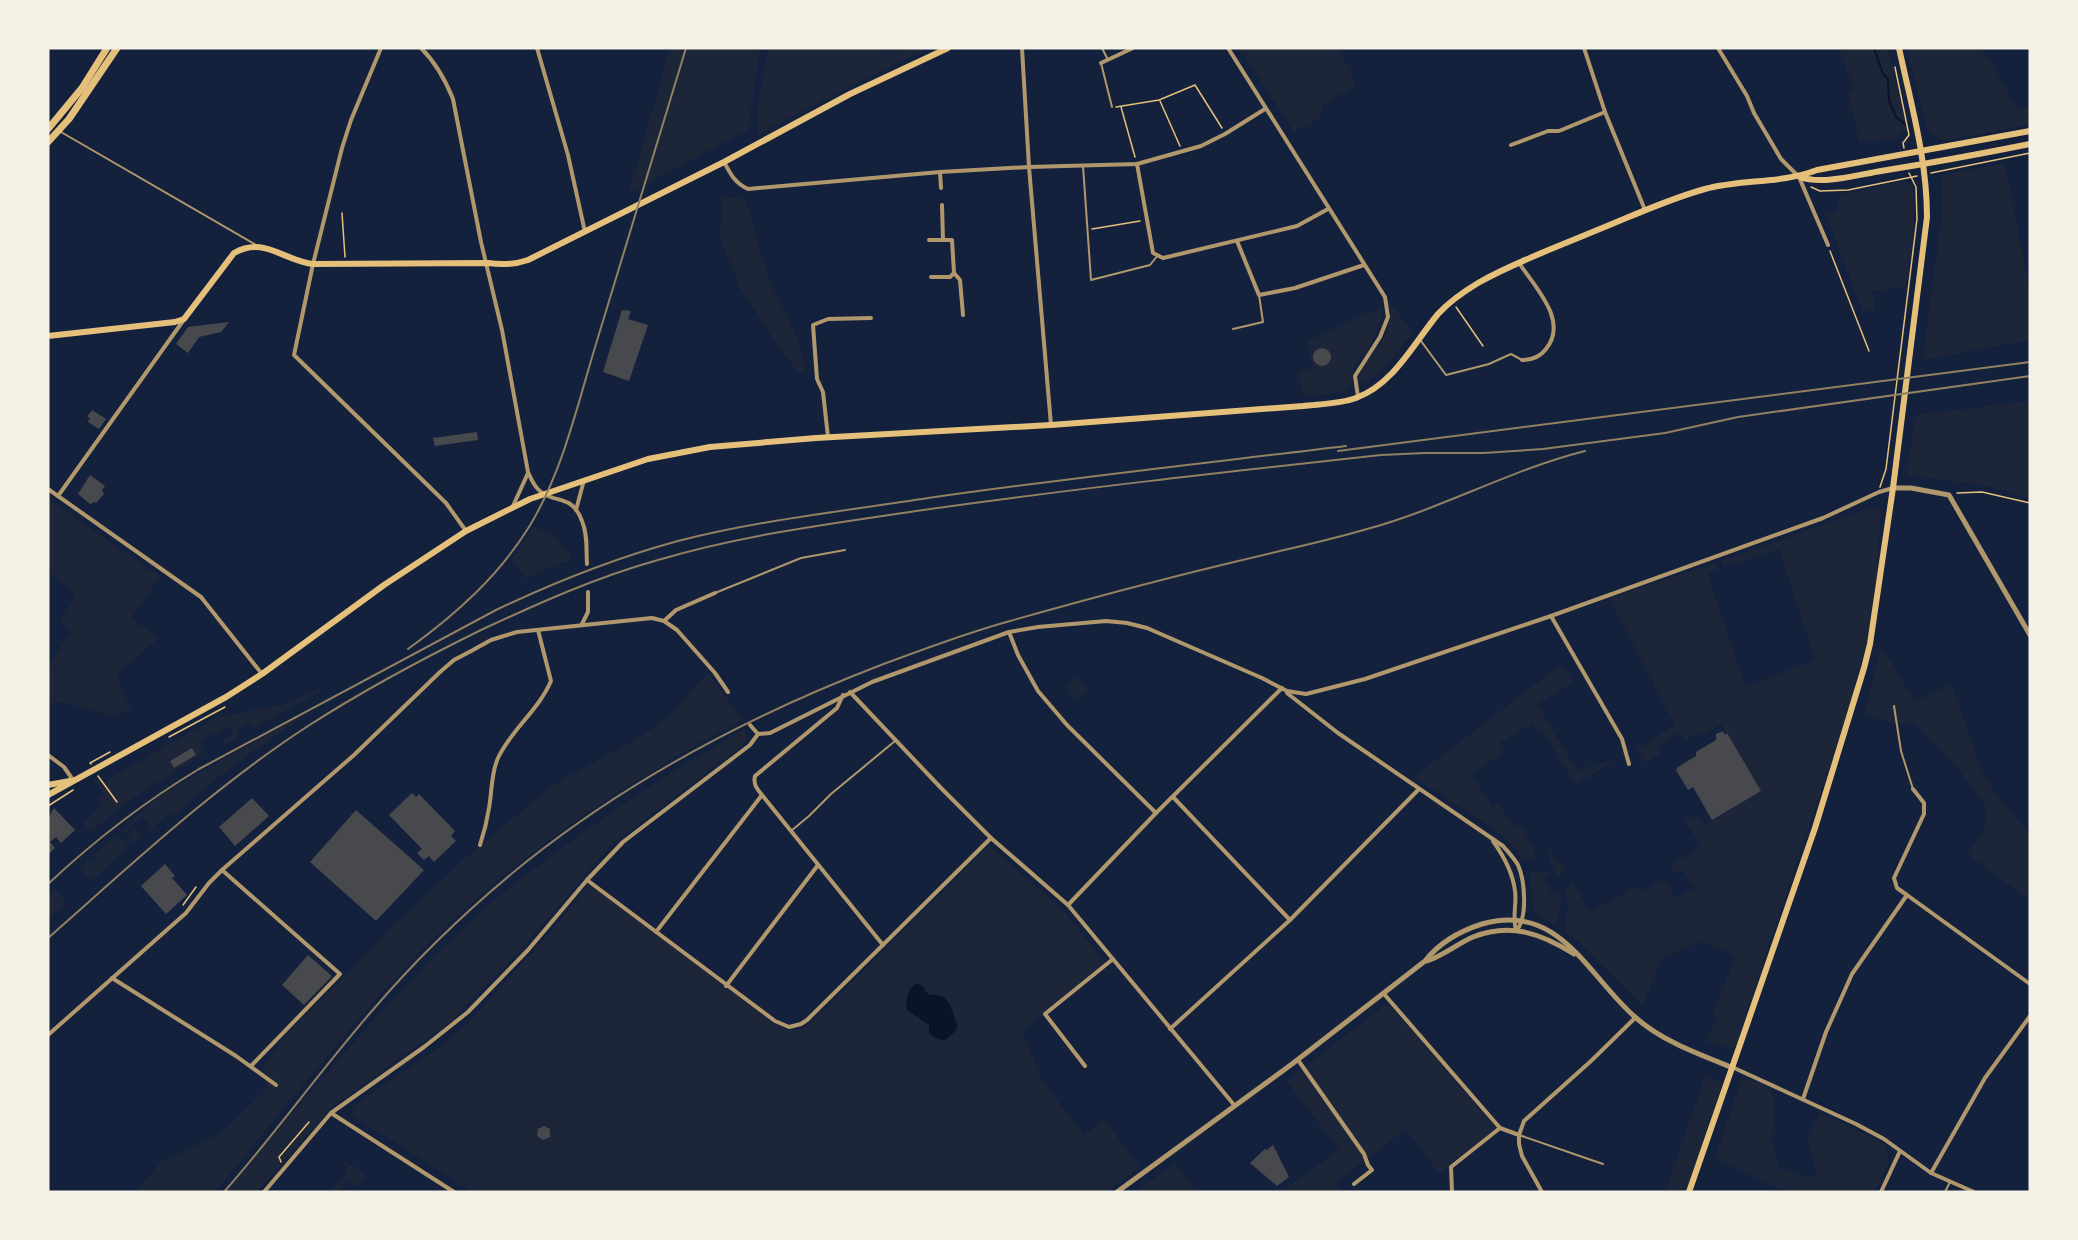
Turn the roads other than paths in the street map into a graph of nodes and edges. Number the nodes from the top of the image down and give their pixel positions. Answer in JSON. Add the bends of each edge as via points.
{"nodes":[{"id":1,"x":107,"y":48,"type":"edge"},
{"id":2,"x":117,"y":48,"type":"edge"},
{"id":3,"x":381,"y":48,"type":"edge"},
{"id":4,"x":421,"y":48,"type":"edge"},
{"id":5,"x":537,"y":48,"type":"edge"},
{"id":6,"x":948,"y":48,"type":"edge"},
{"id":7,"x":1022,"y":48,"type":"edge"},
{"id":8,"x":1102,"y":48,"type":"edge"},
{"id":9,"x":1133,"y":48,"type":"edge"},
{"id":10,"x":1228,"y":48,"type":"edge"},
{"id":11,"x":1584,"y":48,"type":"edge"},
{"id":12,"x":1718,"y":48,"type":"edge"},
{"id":13,"x":1899,"y":48,"type":"edge"},
{"id":14,"x":1107,"y":60,"type":"junction"},
{"id":15,"x":1101,"y":63,"type":"joint"},
{"id":16,"x":1112,"y":106,"type":"road end"},
{"id":17,"x":1265,"y":109,"type":"junction"},
{"id":18,"x":1605,"y":112,"type":"junction"},
{"id":19,"x":48,"y":129,"type":"edge"},
{"id":20,"x":58,"y":131,"type":"junction"},
{"id":21,"x":2030,"y":131,"type":"edge"},
{"id":22,"x":49,"y":139,"type":"edge"},
{"id":23,"x":2030,"y":144,"type":"edge"},
{"id":24,"x":1511,"y":145,"type":"dead end"},
{"id":25,"x":1922,"y":152,"type":"junction"},
{"id":26,"x":724,"y":162,"type":"junction"},
{"id":27,"x":1137,"y":164,"type":"junction"},
{"id":28,"x":1924,"y":165,"type":"junction"},
{"id":29,"x":1083,"y":166,"type":"junction"},
{"id":30,"x":1029,"y":167,"type":"junction"},
{"id":31,"x":940,"y":172,"type":"junction"},
{"id":32,"x":1799,"y":177,"type":"junction"},
{"id":33,"x":941,"y":188,"type":"dead end"},
{"id":34,"x":942,"y":205,"type":"dead end"},
{"id":35,"x":1328,"y":209,"type":"junction"},
{"id":36,"x":1645,"y":210,"type":"junction"},
{"id":37,"x":585,"y":232,"type":"junction"},
{"id":38,"x":929,"y":240,"type":"dead end"},
{"id":39,"x":943,"y":240,"type":"junction"},
{"id":40,"x":1237,"y":241,"type":"junction"},
{"id":41,"x":256,"y":245,"type":"junction"},
{"id":42,"x":1828,"y":245,"type":"road end"},
{"id":43,"x":1158,"y":255,"type":"junction"},
{"id":44,"x":1519,"y":262,"type":"junction"},
{"id":45,"x":488,"y":263,"type":"junction"},
{"id":46,"x":313,"y":264,"type":"junction"},
{"id":47,"x":1364,"y":265,"type":"junction"},
{"id":48,"x":954,"y":273,"type":"junction"},
{"id":49,"x":931,"y":277,"type":"dead end"},
{"id":50,"x":1259,"y":295,"type":"junction"},
{"id":51,"x":963,"y":315,"type":"dead end"},
{"id":52,"x":871,"y":318,"type":"dead end"},
{"id":53,"x":184,"y":319,"type":"junction"},
{"id":54,"x":1233,"y":329,"type":"dead end"},
{"id":55,"x":48,"y":336,"type":"edge"},
{"id":56,"x":1419,"y":339,"type":"junction"},
{"id":57,"x":1522,"y":360,"type":"joint"},
{"id":58,"x":1358,"y":398,"type":"junction"},
{"id":59,"x":1051,"y":424,"type":"junction"},
{"id":60,"x":828,"y":437,"type":"junction"},
{"id":61,"x":528,"y":472,"type":"junction"},
{"id":62,"x":584,"y":480,"type":"junction"},
{"id":63,"x":1893,"y":488,"type":"junction"},
{"id":64,"x":48,"y":489,"type":"edge"},
{"id":65,"x":544,"y":494,"type":"junction"},
{"id":66,"x":58,"y":496,"type":"junction"},
{"id":67,"x":513,"y":506,"type":"junction"},
{"id":68,"x":576,"y":511,"type":"junction"},
{"id":69,"x":466,"y":531,"type":"junction"},
{"id":70,"x":845,"y":550,"type":"dead end"},
{"id":71,"x":587,"y":564,"type":"dead end"},
{"id":72,"x":588,"y":592,"type":"dead end"},
{"id":73,"x":715,"y":593,"type":"joint"},
{"id":74,"x":1551,"y":616,"type":"junction"},
{"id":75,"x":664,"y":621,"type":"junction"},
{"id":76,"x":581,"y":624,"type":"junction"},
{"id":77,"x":538,"y":630,"type":"junction"},
{"id":78,"x":1009,"y":632,"type":"junction"},
{"id":79,"x":2030,"y":635,"type":"edge"},
{"id":80,"x":262,"y":674,"type":"junction"},
{"id":81,"x":1282,"y":688,"type":"junction"},
{"id":82,"x":728,"y":692,"type":"dead end"},
{"id":83,"x":850,"y":692,"type":"junction"},
{"id":84,"x":843,"y":695,"type":"junction"},
{"id":85,"x":1894,"y":706,"type":"dead end"},
{"id":86,"x":750,"y":725,"type":"dead end"},
{"id":87,"x":758,"y":734,"type":"junction"},
{"id":88,"x":895,"y":741,"type":"junction"},
{"id":89,"x":48,"y":755,"type":"edge"},
{"id":90,"x":1629,"y":764,"type":"dead end"},
{"id":91,"x":73,"y":780,"type":"junction"},
{"id":92,"x":48,"y":785,"type":"edge"},
{"id":93,"x":1419,"y":789,"type":"junction"},
{"id":94,"x":1913,"y":789,"type":"joint"},
{"id":95,"x":48,"y":795,"type":"edge"},
{"id":96,"x":762,"y":795,"type":"junction"},
{"id":97,"x":1173,"y":796,"type":"junction"},
{"id":98,"x":1156,"y":813,"type":"junction"},
{"id":99,"x":791,"y":831,"type":"junction"},
{"id":100,"x":1490,"y":837,"type":"junction"},
{"id":101,"x":991,"y":838,"type":"junction"},
{"id":102,"x":480,"y":845,"type":"dead end"},
{"id":103,"x":818,"y":866,"type":"junction"},
{"id":104,"x":222,"y":870,"type":"junction"},
{"id":105,"x":587,"y":879,"type":"junction"},
{"id":106,"x":1907,"y":895,"type":"junction"},
{"id":107,"x":1068,"y":905,"type":"junction"},
{"id":108,"x":1513,"y":920,"type":"junction"},
{"id":109,"x":1290,"y":921,"type":"junction"},
{"id":110,"x":1522,"y":921,"type":"junction"},
{"id":111,"x":1516,"y":931,"type":"junction"},
{"id":112,"x":656,"y":932,"type":"junction"},
{"id":113,"x":884,"y":945,"type":"junction"},
{"id":114,"x":1581,"y":958,"type":"junction"},
{"id":115,"x":1113,"y":959,"type":"junction"},
{"id":116,"x":1425,"y":961,"type":"junction"},
{"id":117,"x":112,"y":978,"type":"junction"},
{"id":118,"x":2030,"y":984,"type":"edge"},
{"id":119,"x":726,"y":986,"type":"junction"},
{"id":120,"x":1384,"y":994,"type":"junction"},
{"id":121,"x":2030,"y":1016,"type":"edge"},
{"id":122,"x":1635,"y":1018,"type":"junction"},
{"id":123,"x":1170,"y":1029,"type":"junction"},
{"id":124,"x":48,"y":1035,"type":"edge"},
{"id":125,"x":1298,"y":1060,"type":"junction"},
{"id":126,"x":251,"y":1066,"type":"junction"},
{"id":127,"x":1085,"y":1066,"type":"dead end"},
{"id":128,"x":1731,"y":1067,"type":"junction"},
{"id":129,"x":276,"y":1085,"type":"dead end"},
{"id":130,"x":1803,"y":1099,"type":"junction"},
{"id":131,"x":1235,"y":1106,"type":"junction"},
{"id":132,"x":331,"y":1113,"type":"junction"},
{"id":133,"x":1500,"y":1128,"type":"junction"},
{"id":134,"x":1519,"y":1136,"type":"junction"},
{"id":135,"x":1900,"y":1150,"type":"junction"},
{"id":136,"x":1602,"y":1164,"type":"dead end"},
{"id":137,"x":1931,"y":1173,"type":"junction"},
{"id":138,"x":1950,"y":1182,"type":"junction"},
{"id":139,"x":1354,"y":1184,"type":"dead end"},
{"id":140,"x":264,"y":1192,"type":"edge"},
{"id":141,"x":454,"y":1192,"type":"edge"},
{"id":142,"x":1118,"y":1192,"type":"edge"},
{"id":143,"x":1452,"y":1192,"type":"edge"},
{"id":144,"x":1542,"y":1192,"type":"edge"},
{"id":145,"x":1689,"y":1192,"type":"edge"},
{"id":146,"x":1881,"y":1192,"type":"edge"},
{"id":147,"x":1945,"y":1192,"type":"edge"},
{"id":148,"x":1974,"y":1192,"type":"edge"}],
"edges":[{"from":1,"to":19,"type":"main road","via":[[82,88]]},
{"from":2,"to":20,"type":"main road"},
{"from":3,"to":46,"type":"street","via":[[342,148]]},
{"from":4,"to":45,"type":"street","via":[[446,80],[453,99]]},
{"from":5,"to":37,"type":"street"},
{"from":6,"to":26,"type":"main road","via":[[850,94]]},
{"from":7,"to":30,"type":"street"},
{"from":8,"to":14,"type":"lane"},
{"from":9,"to":14,"type":"street"},
{"from":10,"to":17,"type":"street"},
{"from":11,"to":18,"type":"street"},
{"from":12,"to":32,"type":"street","via":[[1781,159]]},
{"from":13,"to":25,"type":"main road"},
{"from":14,"to":15,"type":"street"},
{"from":15,"to":16,"type":"lane"},
{"from":17,"to":27,"type":"street","via":[[1225,134],[1183,152]]},
{"from":17,"to":35,"type":"street"},
{"from":18,"to":24,"type":"street"},
{"from":18,"to":36,"type":"street"},
{"from":20,"to":22,"type":"main road"},
{"from":20,"to":41,"type":"lane"},
{"from":21,"to":25,"type":"main road"},
{"from":23,"to":28,"type":"main road"},
{"from":25,"to":28,"type":"main road"},
{"from":25,"to":32,"type":"main road","via":[[1817,170]]},
{"from":26,"to":31,"type":"street","via":[[733,179],[748,189]]},
{"from":26,"to":37,"type":"main road"},
{"from":27,"to":29,"type":"street"},
{"from":27,"to":43,"type":"street","via":[[1153,253]]},
{"from":28,"to":32,"type":"main road","via":[[1811,181]]},
{"from":28,"to":63,"type":"main road","via":[[1927,217],[1923,260]]},
{"from":29,"to":30,"type":"street"},
{"from":29,"to":43,"type":"lane","via":[[1091,280],[1150,265]]},
{"from":30,"to":31,"type":"street"},
{"from":30,"to":59,"type":"street"},
{"from":31,"to":33,"type":"street"},
{"from":32,"to":36,"type":"main road","via":[[1707,189]]},
{"from":32,"to":42,"type":"street"},
{"from":34,"to":39,"type":"street"},
{"from":35,"to":40,"type":"street","via":[[1297,225]]},
{"from":35,"to":47,"type":"street"},
{"from":36,"to":44,"type":"main road"},
{"from":37,"to":45,"type":"main road","via":[[519,263]]},
{"from":38,"to":39,"type":"street"},
{"from":39,"to":48,"type":"street","via":[[952,240]]},
{"from":40,"to":43,"type":"street","via":[[1163,258]]},
{"from":40,"to":50,"type":"street"},
{"from":41,"to":46,"type":"main road"},
{"from":41,"to":53,"type":"main road","via":[[234,253]]},
{"from":44,"to":56,"type":"main road","via":[[1452,301]]},
{"from":44,"to":57,"type":"street","via":[[1550,309],[1555,332],[1544,353]]},
{"from":45,"to":46,"type":"main road"},
{"from":45,"to":61,"type":"street"},
{"from":46,"to":69,"type":"street","via":[[294,355],[446,503]]},
{"from":47,"to":50,"type":"street","via":[[1295,288]]},
{"from":47,"to":58,"type":"street","via":[[1385,297],[1388,317],[1372,351],[1357,371],[1354,383]]},
{"from":48,"to":49,"type":"street","via":[[950,277]]},
{"from":48,"to":51,"type":"street","via":[[960,280]]},
{"from":50,"to":54,"type":"lane","via":[[1263,322]]},
{"from":52,"to":60,"type":"street","via":[[828,320],[813,325],[817,378],[823,392]]},
{"from":53,"to":55,"type":"main road"},
{"from":53,"to":66,"type":"street"},
{"from":56,"to":57,"type":"lane","via":[[1446,375],[1511,354]]},
{"from":56,"to":58,"type":"main road","via":[[1389,376]]},
{"from":58,"to":59,"type":"main road","via":[[1292,407]]},
{"from":59,"to":60,"type":"main road"},
{"from":60,"to":62,"type":"main road","via":[[682,451]]},
{"from":61,"to":65,"type":"street"},
{"from":61,"to":67,"type":"street"},
{"from":62,"to":65,"type":"main road"},
{"from":62,"to":68,"type":"street"},
{"from":63,"to":74,"type":"street","via":[[1823,518]]},
{"from":63,"to":79,"type":"street","via":[[1949,495]]},
{"from":63,"to":128,"type":"main road","via":[[1864,668],[1815,828]]},
{"from":64,"to":66,"type":"street"},
{"from":65,"to":67,"type":"main road"},
{"from":65,"to":68,"type":"street","via":[[565,501]]},
{"from":66,"to":80,"type":"street","via":[[201,597]]},
{"from":67,"to":69,"type":"main road"},
{"from":68,"to":71,"type":"street","via":[[584,528]]},
{"from":69,"to":80,"type":"main road"},
{"from":70,"to":73,"type":"lane","via":[[801,558]]},
{"from":72,"to":76,"type":"street","via":[[588,612]]},
{"from":73,"to":75,"type":"street","via":[[676,610]]},
{"from":74,"to":81,"type":"street","via":[[1365,680],[1306,694]]},
{"from":74,"to":90,"type":"street","via":[[1622,739]]},
{"from":75,"to":76,"type":"street","via":[[652,618]]},
{"from":75,"to":82,"type":"street","via":[[686,638]]},
{"from":76,"to":77,"type":"street"},
{"from":77,"to":102,"type":"street","via":[[551,681],[494,768]]},
{"from":77,"to":104,"type":"street","via":[[504,635],[454,660],[354,755]]},
{"from":78,"to":81,"type":"street","via":[[1087,623],[1127,623],[1147,628]]},
{"from":78,"to":83,"type":"street"},
{"from":78,"to":98,"type":"street","via":[[1038,691]]},
{"from":80,"to":91,"type":"main road"},
{"from":81,"to":93,"type":"street"},
{"from":81,"to":97,"type":"street"},
{"from":83,"to":84,"type":"street"},
{"from":83,"to":88,"type":"street"},
{"from":84,"to":87,"type":"street","via":[[770,733]]},
{"from":84,"to":96,"type":"street","via":[[837,708],[755,776],[755,786]]},
{"from":85,"to":94,"type":"lane","via":[[1901,751]]},
{"from":86,"to":87,"type":"street"},
{"from":87,"to":105,"type":"street","via":[[750,745],[623,842]]},
{"from":88,"to":99,"type":"lane"},
{"from":88,"to":101,"type":"street"},
{"from":89,"to":91,"type":"street"},
{"from":91,"to":92,"type":"main road"},
{"from":91,"to":95,"type":"main road"},
{"from":93,"to":100,"type":"street"},
{"from":93,"to":109,"type":"street"},
{"from":94,"to":106,"type":"street","via":[[1924,803],[1924,814],[1894,878],[1897,888]]},
{"from":96,"to":99,"type":"street"},
{"from":96,"to":112,"type":"street"},
{"from":97,"to":98,"type":"street"},
{"from":97,"to":109,"type":"street"},
{"from":98,"to":107,"type":"street"},
{"from":99,"to":103,"type":"street"},
{"from":100,"to":108,"type":"street","via":[[1504,860],[1515,891]]},
{"from":100,"to":110,"type":"street","via":[[1503,846],[1518,866],[1523,890]]},
{"from":101,"to":107,"type":"street"},
{"from":101,"to":113,"type":"street"},
{"from":103,"to":113,"type":"street"},
{"from":103,"to":119,"type":"street"},
{"from":104,"to":117,"type":"street","via":[[186,913]]},
{"from":104,"to":126,"type":"street","via":[[340,974]]},
{"from":105,"to":112,"type":"street"},
{"from":105,"to":132,"type":"street","via":[[528,950],[456,1023]]},
{"from":106,"to":118,"type":"street"},
{"from":106,"to":130,"type":"street","via":[[1852,974]]},
{"from":107,"to":115,"type":"street"},
{"from":108,"to":110,"type":"street"},
{"from":108,"to":111,"type":"street"},
{"from":108,"to":116,"type":"street","via":[[1470,928]]},
{"from":109,"to":123,"type":"street"},
{"from":110,"to":111,"type":"street"},
{"from":110,"to":114,"type":"street","via":[[1562,938]]},
{"from":111,"to":114,"type":"street","via":[[1543,936]]},
{"from":111,"to":116,"type":"street","via":[[1475,936]]},
{"from":112,"to":119,"type":"street"},
{"from":113,"to":119,"type":"street","via":[[807,1020],[789,1028]]},
{"from":114,"to":122,"type":"street"},
{"from":115,"to":123,"type":"street"},
{"from":115,"to":127,"type":"street","via":[[1045,1014]]},
{"from":116,"to":120,"type":"street"},
{"from":117,"to":124,"type":"street"},
{"from":117,"to":126,"type":"street"},
{"from":120,"to":125,"type":"street"},
{"from":120,"to":133,"type":"street"},
{"from":121,"to":137,"type":"street","via":[[1985,1078]]},
{"from":122,"to":128,"type":"street","via":[[1697,1054]]},
{"from":122,"to":134,"type":"street","via":[[1524,1120]]},
{"from":123,"to":131,"type":"street"},
{"from":125,"to":131,"type":"street"},
{"from":125,"to":139,"type":"street","via":[[1372,1170]]},
{"from":126,"to":129,"type":"street"},
{"from":128,"to":130,"type":"street"},
{"from":128,"to":145,"type":"main road"},
{"from":130,"to":135,"type":"street"},
{"from":131,"to":142,"type":"street"},
{"from":132,"to":140,"type":"street"},
{"from":132,"to":141,"type":"street"},
{"from":133,"to":134,"type":"street"},
{"from":133,"to":143,"type":"street","via":[[1451,1167]]},
{"from":134,"to":136,"type":"lane"},
{"from":134,"to":144,"type":"street","via":[[1522,1156]]},
{"from":135,"to":137,"type":"street"},
{"from":135,"to":146,"type":"street"},
{"from":137,"to":138,"type":"street"},
{"from":138,"to":147,"type":"lane"},
{"from":138,"to":148,"type":"street"}]}
